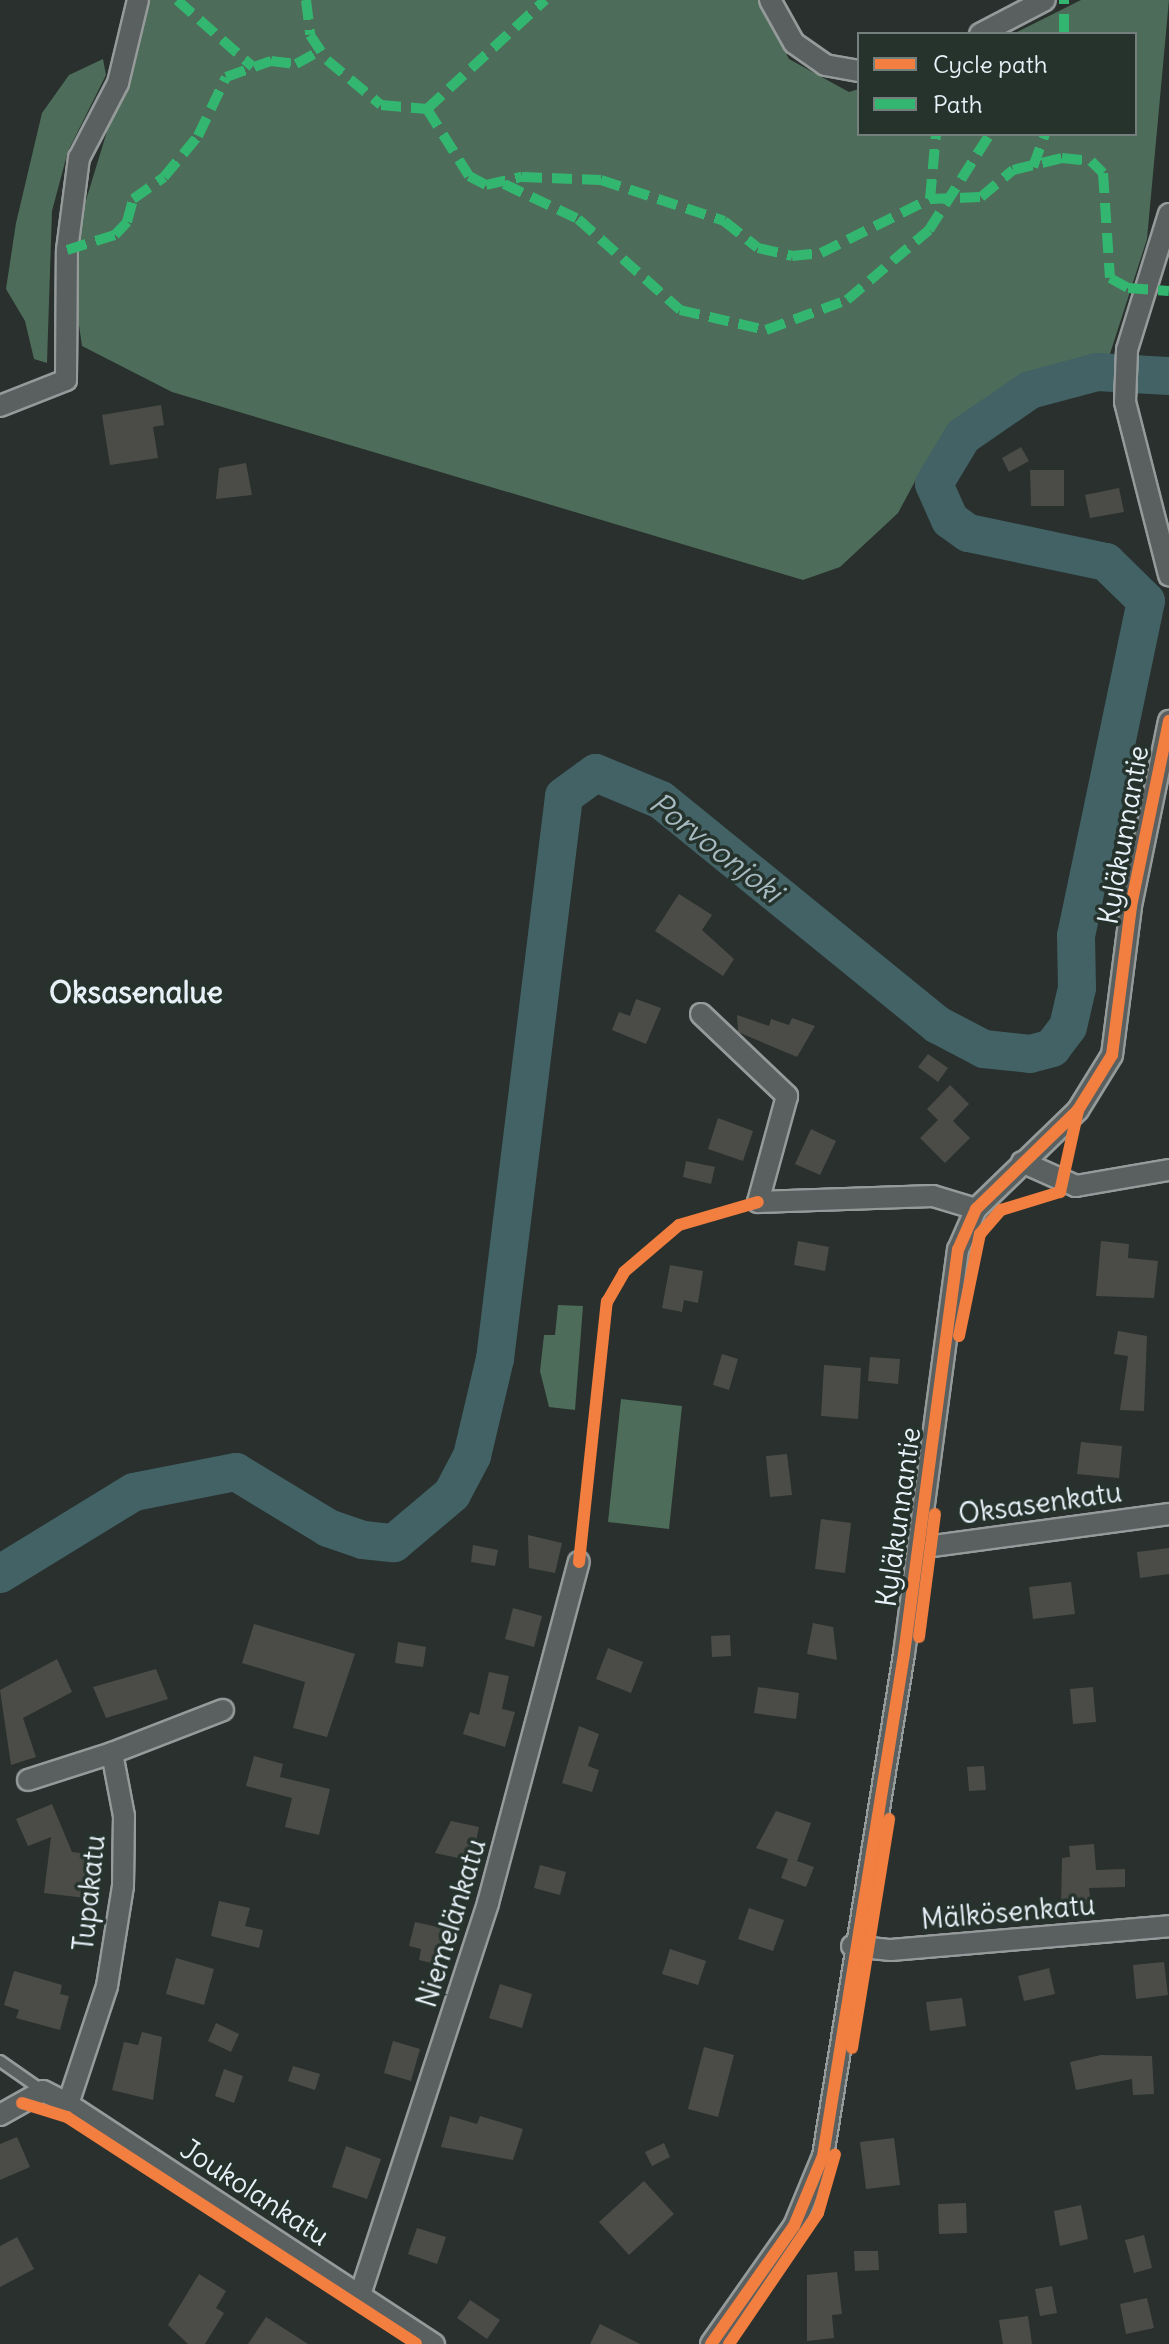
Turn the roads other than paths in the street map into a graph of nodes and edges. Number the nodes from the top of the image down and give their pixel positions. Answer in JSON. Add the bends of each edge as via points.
{"nodes":[{"id":1,"x":138,"y":0,"type":"edge"},
{"id":2,"x":770,"y":0,"type":"edge"},
{"id":3,"x":1045,"y":0,"type":"edge"},
{"id":4,"x":984,"y":32,"type":"edge"},
{"id":5,"x":857,"y":71,"type":"edge"},
{"id":6,"x":1169,"y":214,"type":"edge"},
{"id":7,"x":0,"y":406,"type":"edge"},
{"id":8,"x":1169,"y":575,"type":"edge"},
{"id":9,"x":1169,"y":721,"type":"edge"},
{"id":10,"x":701,"y":1014,"type":"dead end"},
{"id":11,"x":1022,"y":1162,"type":"junction"},
{"id":12,"x":1169,"y":1170,"type":"edge"},
{"id":13,"x":976,"y":1209,"type":"junction"},
{"id":14,"x":1169,"y":1514,"type":"edge"},
{"id":15,"x":918,"y":1548,"type":"junction"},
{"id":16,"x":579,"y":1562,"type":"dead end"},
{"id":17,"x":223,"y":1710,"type":"dead end"},
{"id":18,"x":112,"y":1753,"type":"junction"},
{"id":19,"x":28,"y":1780,"type":"dead end"},
{"id":20,"x":1169,"y":1926,"type":"edge"},
{"id":21,"x":852,"y":1946,"type":"junction"},
{"id":22,"x":0,"y":2061,"type":"edge"},
{"id":23,"x":43,"y":2091,"type":"junction"},
{"id":24,"x":68,"y":2104,"type":"junction"},
{"id":25,"x":0,"y":2115,"type":"edge"},
{"id":26,"x":360,"y":2295,"type":"junction"},
{"id":27,"x":434,"y":2344,"type":"edge"},
{"id":28,"x":711,"y":2344,"type":"edge"}],
"edges":[{"from":1,"to":7,"type":"street","via":[[118,83],[79,158],[67,250],[66,380]]},
{"from":2,"to":5,"type":"street","via":[[794,43],[825,65]]},
{"from":3,"to":4,"type":"street"},
{"from":6,"to":8,"type":"street","via":[[1127,350],[1125,402]]},
{"from":9,"to":11,"type":"street","name":"Kyläkunnantie","via":[[1131,906],[1112,1055],[1078,1110]]},
{"from":10,"to":13,"type":"street","via":[[787,1096],[758,1202],[933,1196]]},
{"from":11,"to":12,"type":"street","via":[[1076,1186]]},
{"from":11,"to":13,"type":"street","name":"Kyläkunnantie"},
{"from":13,"to":15,"type":"street","name":"Kyläkunnantie","via":[[952,1281]]},
{"from":14,"to":15,"type":"street","name":"Oksasenkatu"},
{"from":15,"to":21,"type":"street","name":"Kyläkunnantie"},
{"from":16,"to":26,"type":"street","name":"Niemelänkatu","via":[[488,1903]]},
{"from":17,"to":18,"type":"street"},
{"from":18,"to":19,"type":"street"},
{"from":18,"to":24,"type":"street","name":"Tupakatu","via":[[124,1816],[123,1886],[107,1986]]},
{"from":20,"to":21,"type":"street","name":"Mälkösenkatu","via":[[891,1950]]},
{"from":21,"to":28,"type":"street","name":"Kyläkunnantie","via":[[823,2156],[794,2226]]},
{"from":22,"to":23,"type":"lane"},
{"from":23,"to":24,"type":"street","name":"Joukolankatu"},
{"from":23,"to":25,"type":"street"},
{"from":24,"to":26,"type":"street","name":"Joukolankatu"},
{"from":26,"to":27,"type":"street","name":"Joukolankatu"}]}
